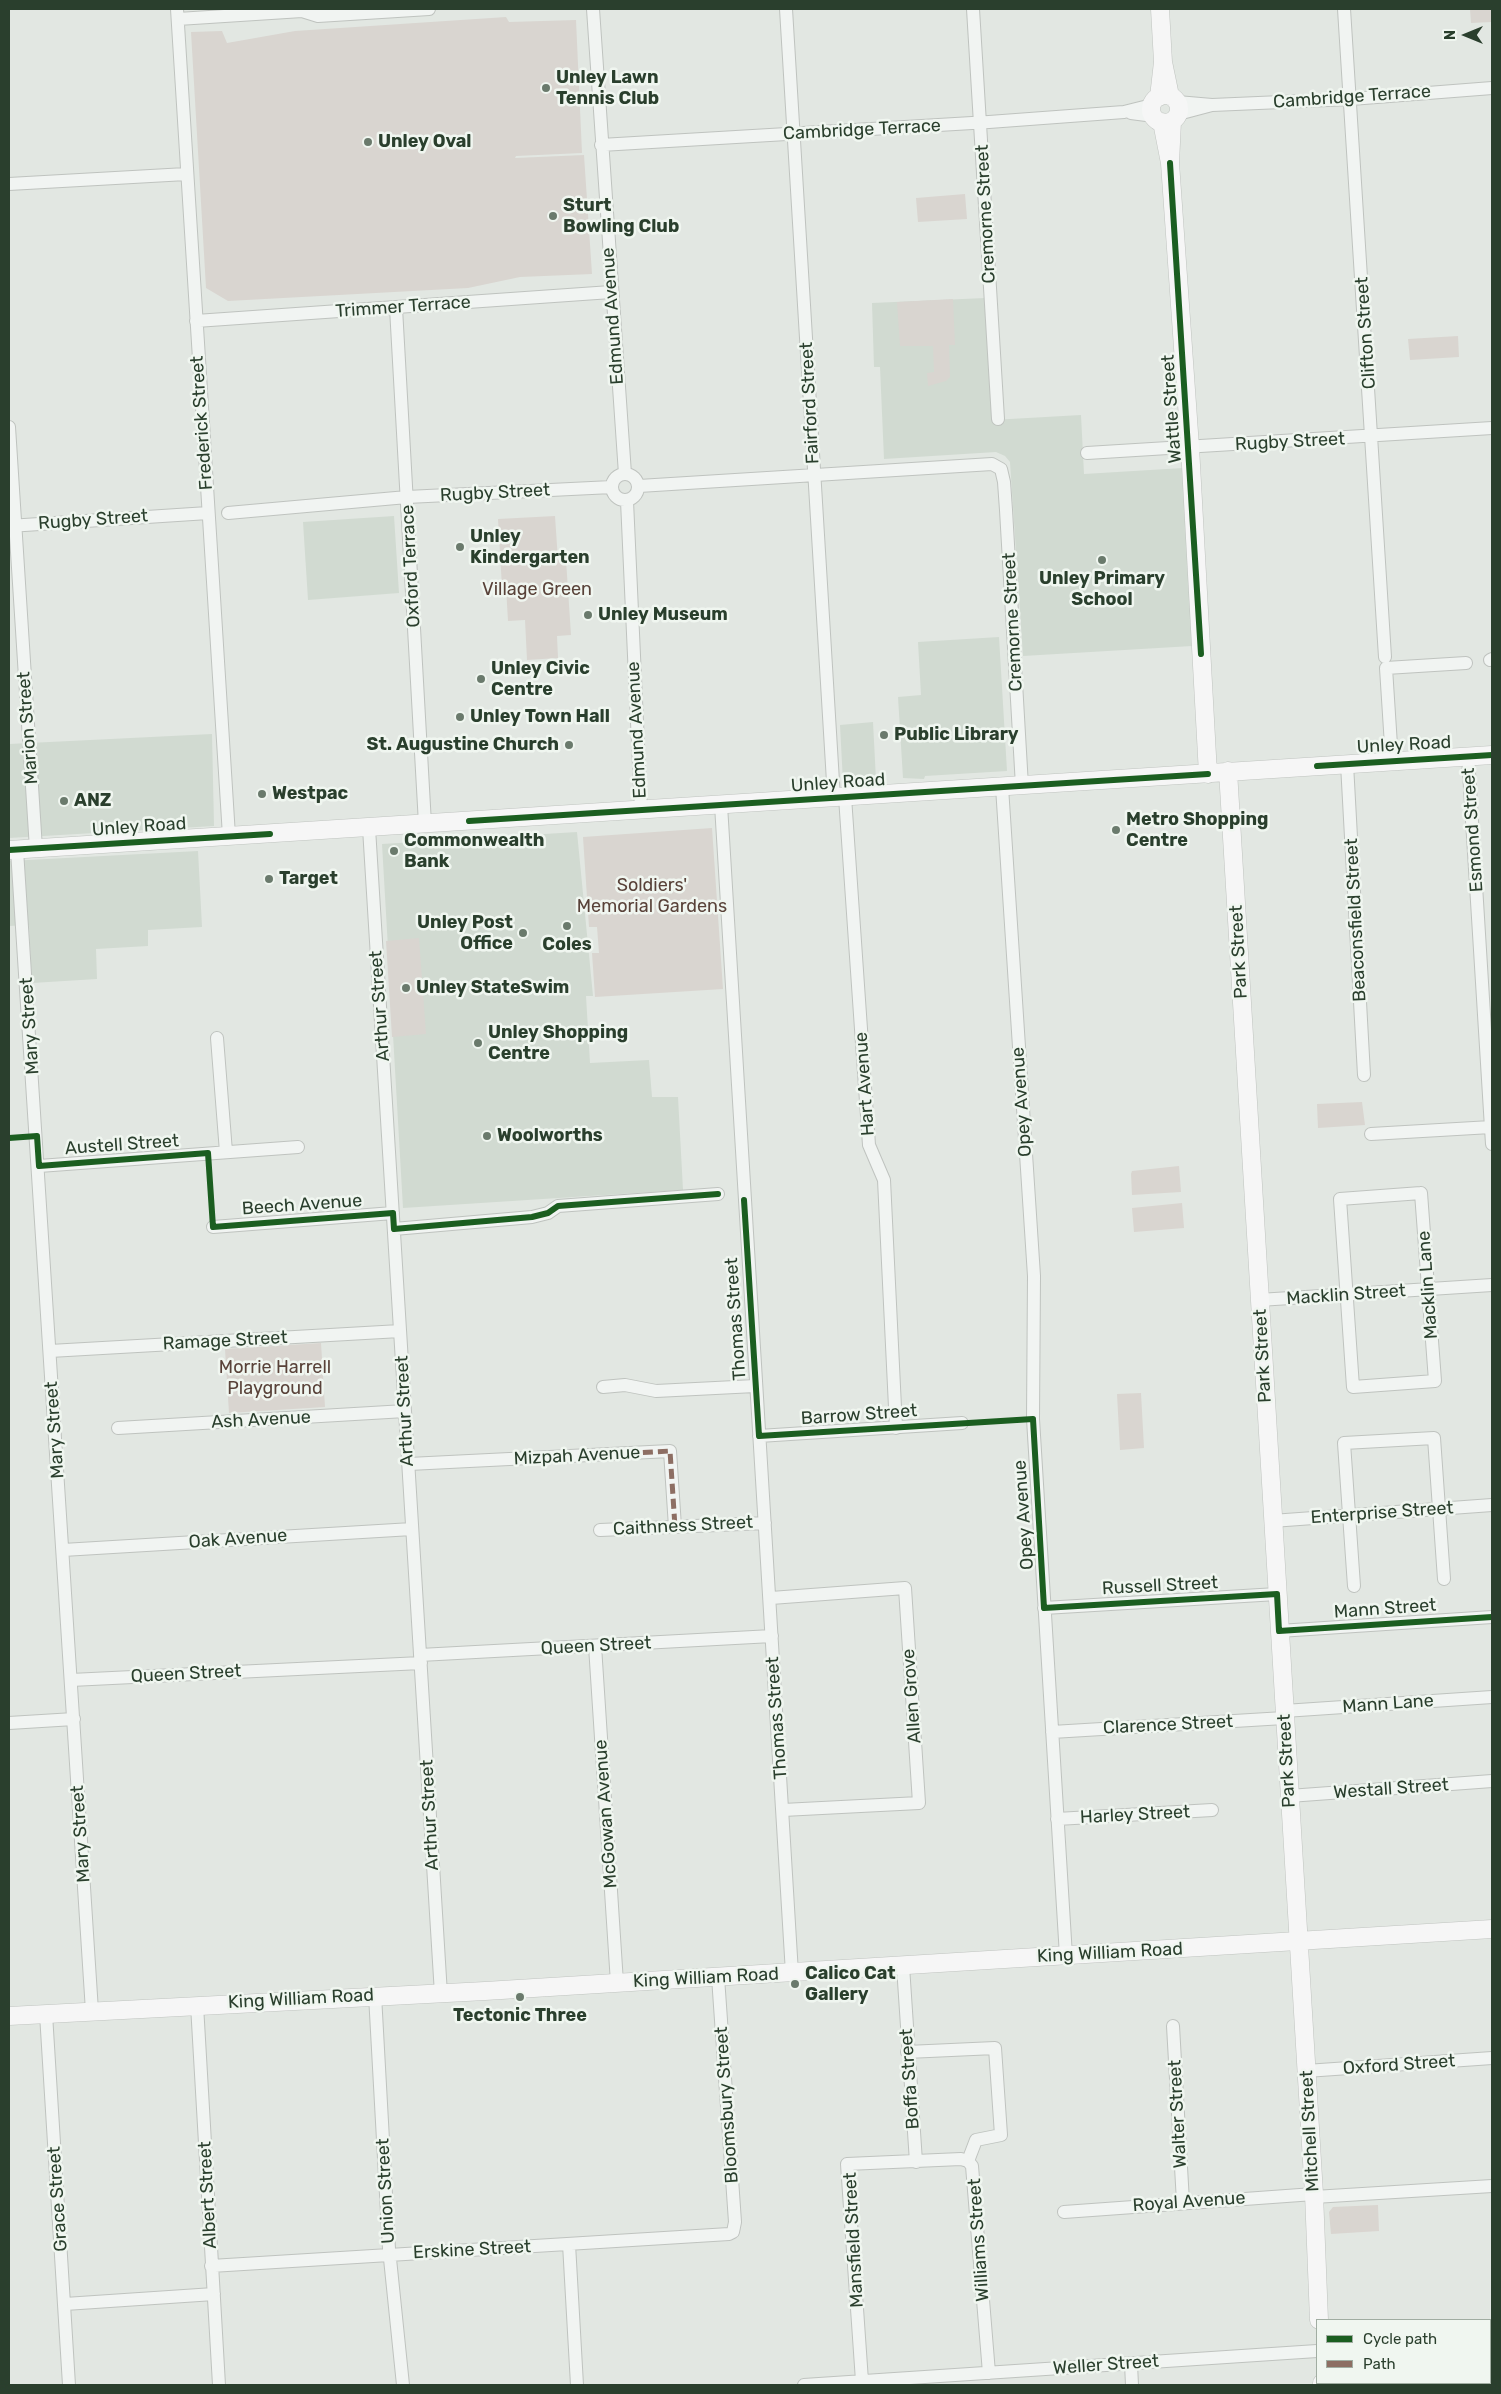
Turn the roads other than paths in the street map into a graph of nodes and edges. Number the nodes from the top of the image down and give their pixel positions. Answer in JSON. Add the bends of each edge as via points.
{"nodes":[{"id":1,"x":429,"y":9,"type":"edge"},
{"id":2,"x":592,"y":9,"type":"edge"},
{"id":3,"x":786,"y":9,"type":"edge"},
{"id":4,"x":973,"y":9,"type":"edge"},
{"id":5,"x":1160,"y":9,"type":"edge"},
{"id":6,"x":1344,"y":9,"type":"edge"},
{"id":7,"x":379,"y":11,"type":"edge"},
{"id":8,"x":178,"y":14,"type":"edge"},
{"id":9,"x":1492,"y":88,"type":"edge"},
{"id":10,"x":1351,"y":99,"type":"junction"},
{"id":11,"x":1166,"y":109,"type":"junction"},
{"id":12,"x":980,"y":123,"type":"junction"},
{"id":13,"x":794,"y":134,"type":"junction"},
{"id":14,"x":601,"y":145,"type":"junction"},
{"id":15,"x":186,"y":174,"type":"junction"},
{"id":16,"x":9,"y":184,"type":"edge"},
{"id":17,"x":611,"y":292,"type":"junction"},
{"id":18,"x":396,"y":308,"type":"junction"},
{"id":19,"x":196,"y":321,"type":"junction"},
{"id":20,"x":998,"y":419,"type":"dead end"},
{"id":21,"x":9,"y":427,"type":"edge"},
{"id":22,"x":1492,"y":428,"type":"edge"},
{"id":23,"x":1372,"y":437,"type":"junction"},
{"id":24,"x":1190,"y":447,"type":"junction"},
{"id":25,"x":1087,"y":453,"type":"dead end"},
{"id":26,"x":626,"y":474,"type":"junction"},
{"id":27,"x":814,"y":476,"type":"junction"},
{"id":28,"x":638,"y":486,"type":"junction"},
{"id":29,"x":612,"y":487,"type":"junction"},
{"id":30,"x":407,"y":497,"type":"junction"},
{"id":31,"x":627,"y":500,"type":"junction"},
{"id":32,"x":208,"y":513,"type":"junction"},
{"id":33,"x":228,"y":513,"type":"dead end"},
{"id":34,"x":12,"y":526,"type":"edge"},
{"id":35,"x":1386,"y":662,"type":"junction"},
{"id":36,"x":1466,"y":663,"type":"dead end"},
{"id":37,"x":1492,"y":755,"type":"edge"},
{"id":38,"x":1468,"y":756,"type":"junction"},
{"id":39,"x":1392,"y":761,"type":"junction"},
{"id":40,"x":1347,"y":764,"type":"junction"},
{"id":41,"x":1228,"y":771,"type":"junction"},
{"id":42,"x":1208,"y":774,"type":"junction"},
{"id":43,"x":1022,"y":786,"type":"junction"},
{"id":44,"x":1002,"y":787,"type":"junction"},
{"id":45,"x":839,"y":798,"type":"junction"},
{"id":46,"x":721,"y":805,"type":"junction"},
{"id":47,"x":641,"y":810,"type":"junction"},
{"id":48,"x":425,"y":824,"type":"junction"},
{"id":49,"x":370,"y":828,"type":"junction"},
{"id":50,"x":229,"y":836,"type":"junction"},
{"id":51,"x":36,"y":848,"type":"junction"},
{"id":52,"x":13,"y":850,"type":"edge"},
{"id":53,"x":217,"y":1038,"type":"dead end"},
{"id":54,"x":1490,"y":1066,"type":"edge"},
{"id":55,"x":1364,"y":1076,"type":"dead end"},
{"id":56,"x":1491,"y":1127,"type":"edge"},
{"id":57,"x":1371,"y":1134,"type":"dead end"},
{"id":58,"x":1492,"y":1144,"type":"edge"},
{"id":59,"x":298,"y":1147,"type":"dead end"},
{"id":60,"x":226,"y":1152,"type":"junction"},
{"id":61,"x":39,"y":1166,"type":"junction"},
{"id":62,"x":718,"y":1194,"type":"dead end"},
{"id":63,"x":393,"y":1214,"type":"junction"},
{"id":64,"x":213,"y":1227,"type":"dead end"},
{"id":65,"x":394,"y":1229,"type":"junction"},
{"id":66,"x":1492,"y":1285,"type":"edge"},
{"id":67,"x":1428,"y":1289,"type":"junction"},
{"id":68,"x":1347,"y":1295,"type":"junction"},
{"id":69,"x":1259,"y":1300,"type":"junction"},
{"id":70,"x":400,"y":1331,"type":"junction"},
{"id":71,"x":50,"y":1351,"type":"junction"},
{"id":72,"x":756,"y":1386,"type":"junction"},
{"id":73,"x":603,"y":1387,"type":"dead end"},
{"id":74,"x":405,"y":1411,"type":"junction"},
{"id":75,"x":962,"y":1424,"type":"dead end"},
{"id":76,"x":118,"y":1428,"type":"dead end"},
{"id":77,"x":896,"y":1428,"type":"junction"},
{"id":78,"x":759,"y":1436,"type":"junction"},
{"id":79,"x":408,"y":1464,"type":"junction"},
{"id":80,"x":1492,"y":1505,"type":"edge"},
{"id":81,"x":1439,"y":1509,"type":"junction"},
{"id":82,"x":1349,"y":1516,"type":"junction"},
{"id":83,"x":1272,"y":1521,"type":"junction"},
{"id":84,"x":765,"y":1523,"type":"junction"},
{"id":85,"x":675,"y":1527,"type":"junction"},
{"id":86,"x":412,"y":1528,"type":"junction"},
{"id":87,"x":600,"y":1530,"type":"dead end"},
{"id":88,"x":63,"y":1550,"type":"junction"},
{"id":89,"x":1444,"y":1579,"type":"dead end"},
{"id":90,"x":1354,"y":1586,"type":"dead end"},
{"id":91,"x":1277,"y":1594,"type":"junction"},
{"id":92,"x":771,"y":1598,"type":"junction"},
{"id":93,"x":1044,"y":1608,"type":"junction"},
{"id":94,"x":1492,"y":1616,"type":"edge"},
{"id":95,"x":1279,"y":1631,"type":"junction"},
{"id":96,"x":772,"y":1636,"type":"junction"},
{"id":97,"x":595,"y":1646,"type":"junction"},
{"id":98,"x":420,"y":1659,"type":"junction"},
{"id":99,"x":71,"y":1680,"type":"junction"},
{"id":100,"x":1492,"y":1697,"type":"edge"},
{"id":101,"x":1284,"y":1715,"type":"junction"},
{"id":102,"x":74,"y":1719,"type":"junction"},
{"id":103,"x":9,"y":1723,"type":"edge"},
{"id":104,"x":1052,"y":1732,"type":"junction"},
{"id":105,"x":1492,"y":1781,"type":"edge"},
{"id":106,"x":1289,"y":1796,"type":"junction"},
{"id":107,"x":783,"y":1810,"type":"junction"},
{"id":108,"x":1212,"y":1810,"type":"dead end"},
{"id":109,"x":1057,"y":1819,"type":"junction"},
{"id":110,"x":1492,"y":1929,"type":"edge"},
{"id":111,"x":1297,"y":1941,"type":"junction"},
{"id":112,"x":1066,"y":1956,"type":"junction"},
{"id":113,"x":903,"y":1966,"type":"junction"},
{"id":114,"x":792,"y":1973,"type":"junction"},
{"id":115,"x":718,"y":1977,"type":"junction"},
{"id":116,"x":617,"y":1983,"type":"junction"},
{"id":117,"x":441,"y":1994,"type":"junction"},
{"id":118,"x":375,"y":1995,"type":"junction"},
{"id":119,"x":198,"y":2005,"type":"junction"},
{"id":120,"x":92,"y":2011,"type":"junction"},
{"id":121,"x":46,"y":2014,"type":"junction"},
{"id":122,"x":9,"y":2016,"type":"edge"},
{"id":123,"x":1173,"y":2026,"type":"dead end"},
{"id":124,"x":907,"y":2052,"type":"junction"},
{"id":125,"x":1492,"y":2058,"type":"edge"},
{"id":126,"x":1306,"y":2071,"type":"junction"},
{"id":127,"x":968,"y":2161,"type":"junction"},
{"id":128,"x":916,"y":2162,"type":"junction"},
{"id":129,"x":1492,"y":2186,"type":"edge"},
{"id":130,"x":1314,"y":2196,"type":"junction"},
{"id":131,"x":1184,"y":2202,"type":"junction"},
{"id":132,"x":1064,"y":2212,"type":"dead end"},
{"id":133,"x":733,"y":2232,"type":"joint"},
{"id":134,"x":569,"y":2244,"type":"junction"},
{"id":135,"x":390,"y":2254,"type":"junction"},
{"id":136,"x":212,"y":2266,"type":"junction"},
{"id":137,"x":214,"y":2294,"type":"junction"},
{"id":138,"x":64,"y":2304,"type":"junction"},
{"id":139,"x":1319,"y":2319,"type":"edge"},
{"id":140,"x":1316,"y":2351,"type":"edge"},
{"id":141,"x":1131,"y":2364,"type":"junction"},
{"id":142,"x":989,"y":2373,"type":"junction"},
{"id":143,"x":870,"y":2382,"type":"edge"},
{"id":144,"x":69,"y":2385,"type":"edge"},
{"id":145,"x":219,"y":2385,"type":"edge"},
{"id":146,"x":403,"y":2385,"type":"edge"},
{"id":147,"x":577,"y":2385,"type":"edge"},
{"id":148,"x":804,"y":2385,"type":"edge"},
{"id":149,"x":1132,"y":2385,"type":"edge"}],
"edges":[{"from":1,"to":7,"type":"street"},
{"from":2,"to":14,"type":"street","name":"Edmund Avenue"},
{"from":3,"to":13,"type":"street","name":"Fairford Street"},
{"from":4,"to":12,"type":"street","name":"Cremorne Street"},
{"from":5,"to":11,"type":"main road","name":"Wattle Street"},
{"from":6,"to":10,"type":"street","name":"Clifton Street"},
{"from":7,"to":8,"type":"street","via":[[318,16],[302,11]]},
{"from":8,"to":15,"type":"street","name":"Frederick Street"},
{"from":9,"to":10,"type":"street","name":"Cambridge Terrace"},
{"from":10,"to":11,"type":"street","name":"Cambridge Terrace"},
{"from":10,"to":23,"type":"street","name":"Clifton Street"},
{"from":11,"to":12,"type":"street","name":"Cambridge Terrace"},
{"from":11,"to":24,"type":"main road","name":"Wattle Street"},
{"from":12,"to":13,"type":"street","name":"Cambridge Terrace"},
{"from":12,"to":20,"type":"street","name":"Cremorne Street"},
{"from":13,"to":14,"type":"street","name":"Cambridge Terrace"},
{"from":13,"to":27,"type":"street","name":"Fairford Street"},
{"from":14,"to":17,"type":"street","name":"Edmund Avenue"},
{"from":15,"to":16,"type":"street"},
{"from":15,"to":19,"type":"street","name":"Frederick Street"},
{"from":17,"to":18,"type":"street","name":"Trimmer Terrace"},
{"from":17,"to":26,"type":"street","name":"Edmund Avenue"},
{"from":18,"to":19,"type":"street","name":"Trimmer Terrace"},
{"from":18,"to":30,"type":"street","name":"Oxford Terrace"},
{"from":19,"to":32,"type":"street","name":"Frederick Street"},
{"from":21,"to":34,"type":"street","name":"Marion Street"},
{"from":22,"to":23,"type":"street","name":"Rugby Street"},
{"from":23,"to":24,"type":"street","name":"Rugby Street"},
{"from":23,"to":35,"type":"street","name":"Clifton Street"},
{"from":24,"to":25,"type":"street","name":"Rugby Street"},
{"from":24,"to":42,"type":"main road","name":"Wattle Street"},
{"from":26,"to":28,"type":"street","via":[[635,478]]},
{"from":26,"to":29,"type":"street","via":[[616,478]]},
{"from":27,"to":28,"type":"street"},
{"from":27,"to":43,"type":"street","name":"Cremorne Street","via":[[992,464],[1001,469]]},
{"from":27,"to":45,"type":"street","name":"Fairford Street"},
{"from":28,"to":31,"type":"street","via":[[635,497]]},
{"from":29,"to":30,"type":"street","name":"Rugby Street"},
{"from":29,"to":31,"type":"street","via":[[616,496]]},
{"from":30,"to":33,"type":"street","name":"Rugby Street"},
{"from":30,"to":48,"type":"street","name":"Oxford Terrace"},
{"from":31,"to":47,"type":"street","name":"Edmund Avenue"},
{"from":32,"to":34,"type":"street","name":"Rugby Street"},
{"from":32,"to":50,"type":"street","name":"Frederick Street"},
{"from":34,"to":51,"type":"street","name":"Marion Street"},
{"from":35,"to":36,"type":"street"},
{"from":35,"to":39,"type":"street","name":"Clifton Street"},
{"from":37,"to":38,"type":"main road","name":"Unley Road"},
{"from":38,"to":39,"type":"main road","name":"Unley Road"},
{"from":38,"to":54,"type":"street","name":"Esmond Street"},
{"from":39,"to":40,"type":"main road","name":"Unley Road"},
{"from":40,"to":41,"type":"main road","name":"Unley Road"},
{"from":40,"to":55,"type":"street","name":"Beaconsfield Street"},
{"from":41,"to":42,"type":"main road","name":"Unley Road"},
{"from":41,"to":69,"type":"main road","name":"Park Street"},
{"from":42,"to":43,"type":"main road","name":"Unley Road"},
{"from":43,"to":44,"type":"main road","name":"Unley Road"},
{"from":44,"to":45,"type":"main road","name":"Unley Road"},
{"from":44,"to":93,"type":"street","name":"Opey Avenue","via":[[1034,1276],[1033,1419]]},
{"from":45,"to":46,"type":"main road","name":"Unley Road"},
{"from":45,"to":77,"type":"street","name":"Hart Avenue","via":[[869,1145],[884,1180]]},
{"from":46,"to":47,"type":"main road","name":"Unley Road"},
{"from":46,"to":72,"type":"street","name":"Thomas Street"},
{"from":47,"to":48,"type":"main road","name":"Unley Road"},
{"from":48,"to":49,"type":"main road","name":"Unley Road"},
{"from":49,"to":50,"type":"main road","name":"Unley Road"},
{"from":49,"to":63,"type":"street","name":"Arthur Street"},
{"from":50,"to":51,"type":"main road","name":"Unley Road"},
{"from":51,"to":52,"type":"main road","name":"Unley Road"},
{"from":52,"to":61,"type":"street","name":"Mary Street"},
{"from":53,"to":60,"type":"street"},
{"from":54,"to":56,"type":"street","name":"Esmond Street"},
{"from":56,"to":57,"type":"street"},
{"from":56,"to":58,"type":"street","name":"Esmond Street"},
{"from":59,"to":60,"type":"street","name":"Austell Street"},
{"from":60,"to":61,"type":"street","name":"Austell Street"},
{"from":61,"to":71,"type":"street","name":"Mary Street"},
{"from":62,"to":65,"type":"street","via":[[558,1206],[548,1214],[532,1217]]},
{"from":63,"to":64,"type":"street","name":"Beech Avenue"},
{"from":63,"to":65,"type":"street","name":"Arthur Street"},
{"from":65,"to":70,"type":"street","name":"Arthur Street"},
{"from":66,"to":67,"type":"street","name":"Macklin Street"},
{"from":67,"to":68,"type":"street","name":"Macklin Street"},
{"from":67,"to":68,"type":"street","name":"Macklin Lane","via":[[1435,1381],[1353,1387]]},
{"from":67,"to":68,"type":"street","name":"Macklin Lane","via":[[1421,1193],[1340,1199]]},
{"from":68,"to":69,"type":"street","name":"Macklin Street"},
{"from":69,"to":83,"type":"main road","name":"Park Street"},
{"from":70,"to":71,"type":"street","name":"Ramage Street"},
{"from":70,"to":74,"type":"street","name":"Arthur Street"},
{"from":71,"to":88,"type":"street","name":"Mary Street"},
{"from":72,"to":73,"type":"street","via":[[656,1390],[624,1385]]},
{"from":72,"to":78,"type":"street","name":"Thomas Street"},
{"from":74,"to":76,"type":"street","name":"Ash Avenue"},
{"from":74,"to":79,"type":"street","name":"Arthur Street"},
{"from":75,"to":77,"type":"street","name":"Barrow Street"},
{"from":77,"to":78,"type":"street","name":"Barrow Street"},
{"from":78,"to":84,"type":"street","name":"Thomas Street"},
{"from":79,"to":85,"type":"street","name":"Mizpah Avenue","via":[[670,1452]]},
{"from":79,"to":86,"type":"street","name":"Arthur Street"},
{"from":80,"to":81,"type":"street","name":"Enterprise Street"},
{"from":81,"to":82,"type":"street","name":"Enterprise Street"},
{"from":81,"to":82,"type":"street","via":[[1434,1438],[1344,1444]]},
{"from":81,"to":89,"type":"street"},
{"from":82,"to":83,"type":"street","name":"Enterprise Street"},
{"from":82,"to":90,"type":"street"},
{"from":83,"to":91,"type":"main road","name":"Park Street"},
{"from":84,"to":85,"type":"street","name":"Caithness Street"},
{"from":84,"to":92,"type":"street","name":"Thomas Street"},
{"from":85,"to":87,"type":"street","name":"Caithness Street"},
{"from":86,"to":88,"type":"street","name":"Oak Avenue"},
{"from":86,"to":98,"type":"street","name":"Arthur Street"},
{"from":88,"to":99,"type":"street","name":"Mary Street"},
{"from":91,"to":93,"type":"street","name":"Russell Street"},
{"from":91,"to":95,"type":"main road","name":"Park Street"},
{"from":92,"to":96,"type":"street","name":"Thomas Street"},
{"from":92,"to":107,"type":"street","name":"Allen Grove","via":[[905,1588],[919,1803]]},
{"from":93,"to":104,"type":"street","name":"Opey Avenue"},
{"from":94,"to":95,"type":"street","name":"Mann Street"},
{"from":95,"to":101,"type":"main road","name":"Park Street"},
{"from":96,"to":97,"type":"street","name":"Queen Street"},
{"from":96,"to":107,"type":"street","name":"Thomas Street"},
{"from":97,"to":98,"type":"street","name":"Queen Street"},
{"from":97,"to":116,"type":"street","name":"McGowan Avenue"},
{"from":98,"to":99,"type":"street","name":"Queen Street"},
{"from":98,"to":117,"type":"street","name":"Arthur Street"},
{"from":99,"to":102,"type":"street","name":"Mary Street"},
{"from":100,"to":101,"type":"street","name":"Mann Lane"},
{"from":101,"to":104,"type":"street","name":"Clarence Street"},
{"from":101,"to":106,"type":"main road","name":"Park Street"},
{"from":102,"to":103,"type":"street"},
{"from":102,"to":120,"type":"street","name":"Mary Street"},
{"from":104,"to":109,"type":"street","name":"Opey Avenue"},
{"from":105,"to":106,"type":"street","name":"Westall Street"},
{"from":106,"to":111,"type":"main road","name":"Park Street"},
{"from":107,"to":114,"type":"street","name":"Thomas Street"},
{"from":108,"to":109,"type":"street","name":"Harley Street"},
{"from":109,"to":112,"type":"street","name":"Opey Avenue"},
{"from":110,"to":111,"type":"main road","name":"King William Road"},
{"from":111,"to":112,"type":"main road","name":"King William Road"},
{"from":111,"to":126,"type":"main road","name":"Mitchell Street"},
{"from":112,"to":113,"type":"main road","name":"King William Road"},
{"from":113,"to":114,"type":"main road","name":"King William Road"},
{"from":113,"to":124,"type":"street","name":"Boffa Street"},
{"from":114,"to":115,"type":"main road","name":"King William Road"},
{"from":115,"to":116,"type":"main road","name":"King William Road"},
{"from":115,"to":133,"type":"street","name":"Bloomsbury Street","via":[[735,2222]]},
{"from":116,"to":117,"type":"main road","name":"King William Road"},
{"from":117,"to":118,"type":"main road","name":"King William Road"},
{"from":118,"to":119,"type":"main road","name":"King William Road"},
{"from":118,"to":135,"type":"street","name":"Union Street"},
{"from":119,"to":120,"type":"main road","name":"King William Road"},
{"from":119,"to":136,"type":"street","name":"Albert Street"},
{"from":120,"to":121,"type":"main road","name":"King William Road"},
{"from":121,"to":122,"type":"main road","name":"King William Road"},
{"from":121,"to":138,"type":"street","name":"Grace Street"},
{"from":123,"to":131,"type":"street","name":"Walter Street"},
{"from":124,"to":127,"type":"street","via":[[995,2048],[1001,2135],[976,2140]]},
{"from":124,"to":128,"type":"street","name":"Boffa Street"},
{"from":125,"to":126,"type":"street","name":"Oxford Street"},
{"from":126,"to":130,"type":"main road","name":"Mitchell Street"},
{"from":127,"to":128,"type":"street","name":"Williams Street"},
{"from":127,"to":142,"type":"street","name":"Williams Street","via":[[974,2171]]},
{"from":128,"to":143,"type":"street","name":"Mansfield Street","via":[[847,2164]]},
{"from":129,"to":130,"type":"street","name":"Royal Avenue"},
{"from":130,"to":131,"type":"street","name":"Royal Avenue"},
{"from":130,"to":139,"type":"main road","name":"Mitchell Street"},
{"from":131,"to":132,"type":"street","name":"Royal Avenue"},
{"from":133,"to":134,"type":"street","name":"Erskine Street","via":[[722,2236]]},
{"from":134,"to":135,"type":"street","name":"Erskine Street"},
{"from":134,"to":147,"type":"street"},
{"from":135,"to":136,"type":"street","name":"Erskine Street"},
{"from":135,"to":146,"type":"street","name":"Union Street"},
{"from":136,"to":137,"type":"street","name":"Albert Street"},
{"from":137,"to":138,"type":"street"},
{"from":137,"to":145,"type":"street","name":"Albert Street"},
{"from":138,"to":144,"type":"street","name":"Grace Street"},
{"from":140,"to":141,"type":"street","name":"Weller Street"},
{"from":141,"to":142,"type":"street","name":"Weller Street"},
{"from":141,"to":149,"type":"street"},
{"from":142,"to":143,"type":"street","name":"Weller Street"},
{"from":143,"to":148,"type":"street","name":"Weller Street"}]}
